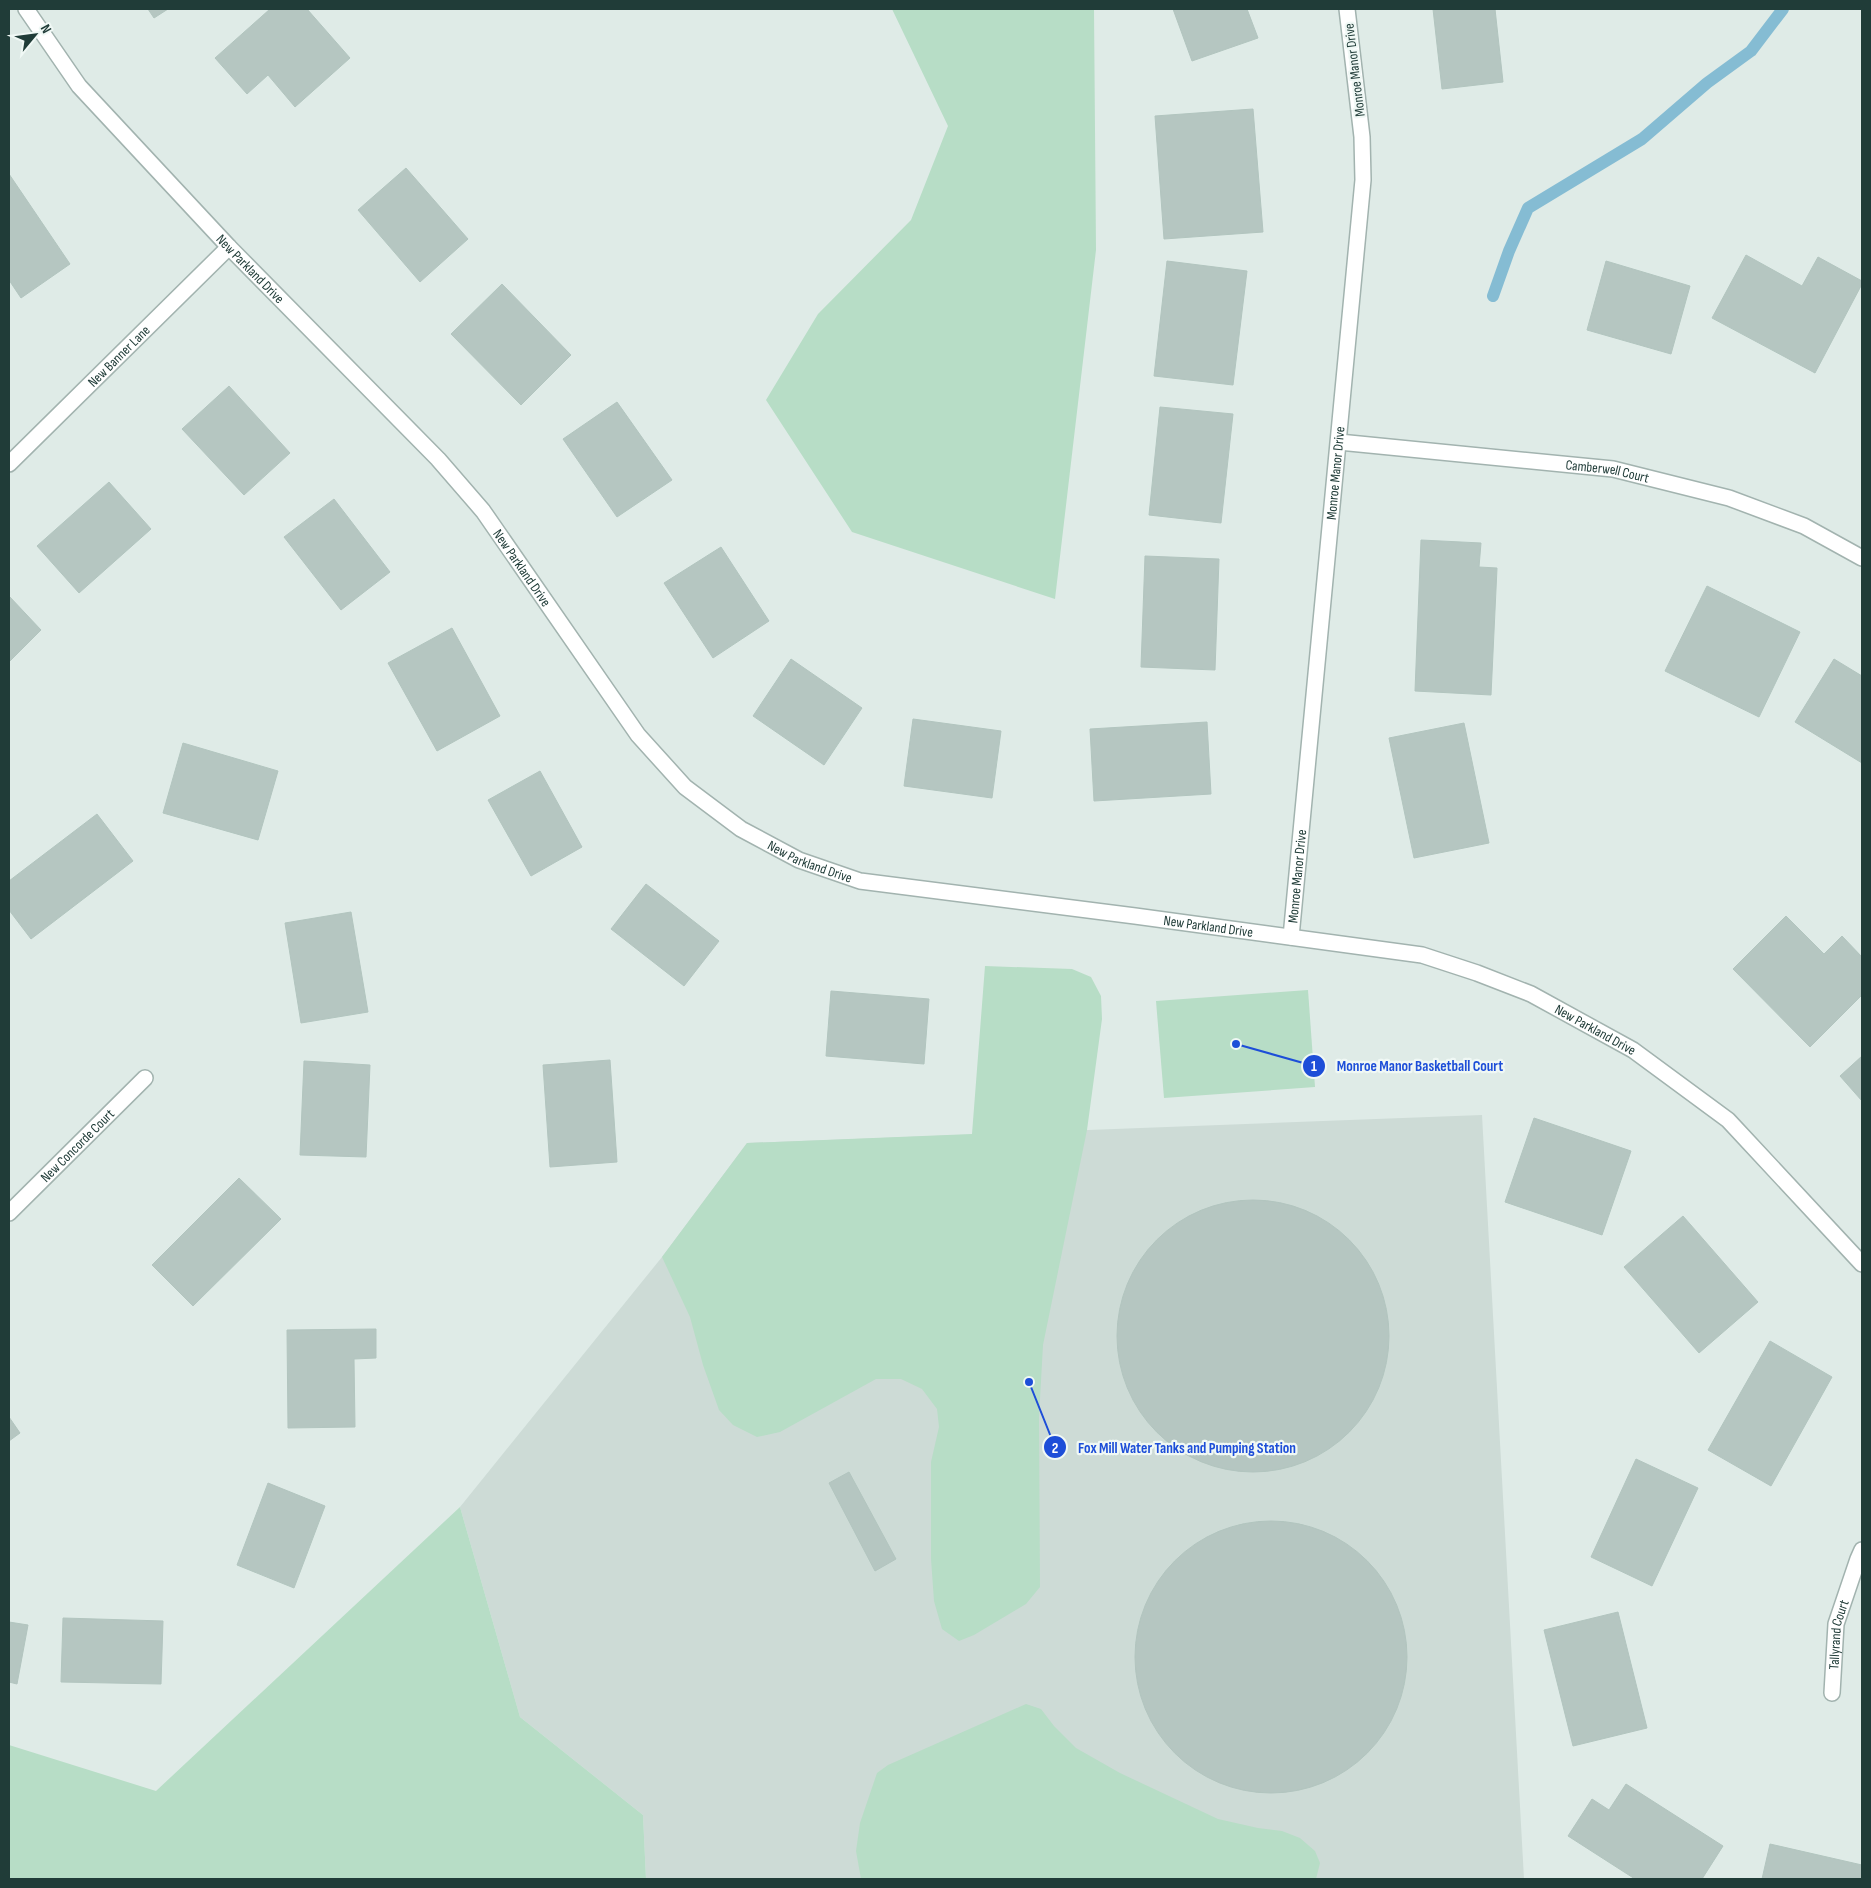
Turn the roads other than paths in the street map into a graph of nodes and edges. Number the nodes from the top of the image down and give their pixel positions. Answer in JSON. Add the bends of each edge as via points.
{"nodes":[{"id":1,"x":26,"y":9,"type":"edge"},
{"id":2,"x":1347,"y":9,"type":"edge"},
{"id":3,"x":229,"y":247,"type":"junction"},
{"id":4,"x":1338,"y":442,"type":"junction"},
{"id":5,"x":9,"y":464,"type":"edge"},
{"id":6,"x":1862,"y":558,"type":"edge"},
{"id":7,"x":1291,"y":937,"type":"junction"},
{"id":8,"x":145,"y":1078,"type":"dead end"},
{"id":9,"x":9,"y":1212,"type":"edge"},
{"id":10,"x":1862,"y":1264,"type":"edge"},
{"id":11,"x":1862,"y":1550,"type":"edge"},
{"id":12,"x":1832,"y":1693,"type":"dead end"}],
"edges":[{"from":1,"to":3,"type":"street","name":"New Parkland Drive","via":[[79,86]]},
{"from":2,"to":4,"type":"street","name":"Monroe Manor Drive","via":[[1362,137],[1363,180]]},
{"from":3,"to":5,"type":"street","name":"New Banner Lane"},
{"from":3,"to":7,"type":"street","name":"New Parkland Drive","via":[[438,459],[477,503],[638,735],[686,787],[740,829],[799,860],[860,881]]},
{"from":4,"to":6,"type":"street","name":"Camberwell Court","via":[[1613,469],[1729,498],[1804,526]]},
{"from":4,"to":7,"type":"street","name":"Monroe Manor Drive"},
{"from":7,"to":10,"type":"street","name":"New Parkland Drive","via":[[1422,955],[1477,973],[1531,994],[1633,1050],[1728,1120]]},
{"from":8,"to":9,"type":"street","name":"New Concorde Court"},
{"from":11,"to":12,"type":"street","name":"Tallyrand Court","via":[[1836,1624]]}]}
